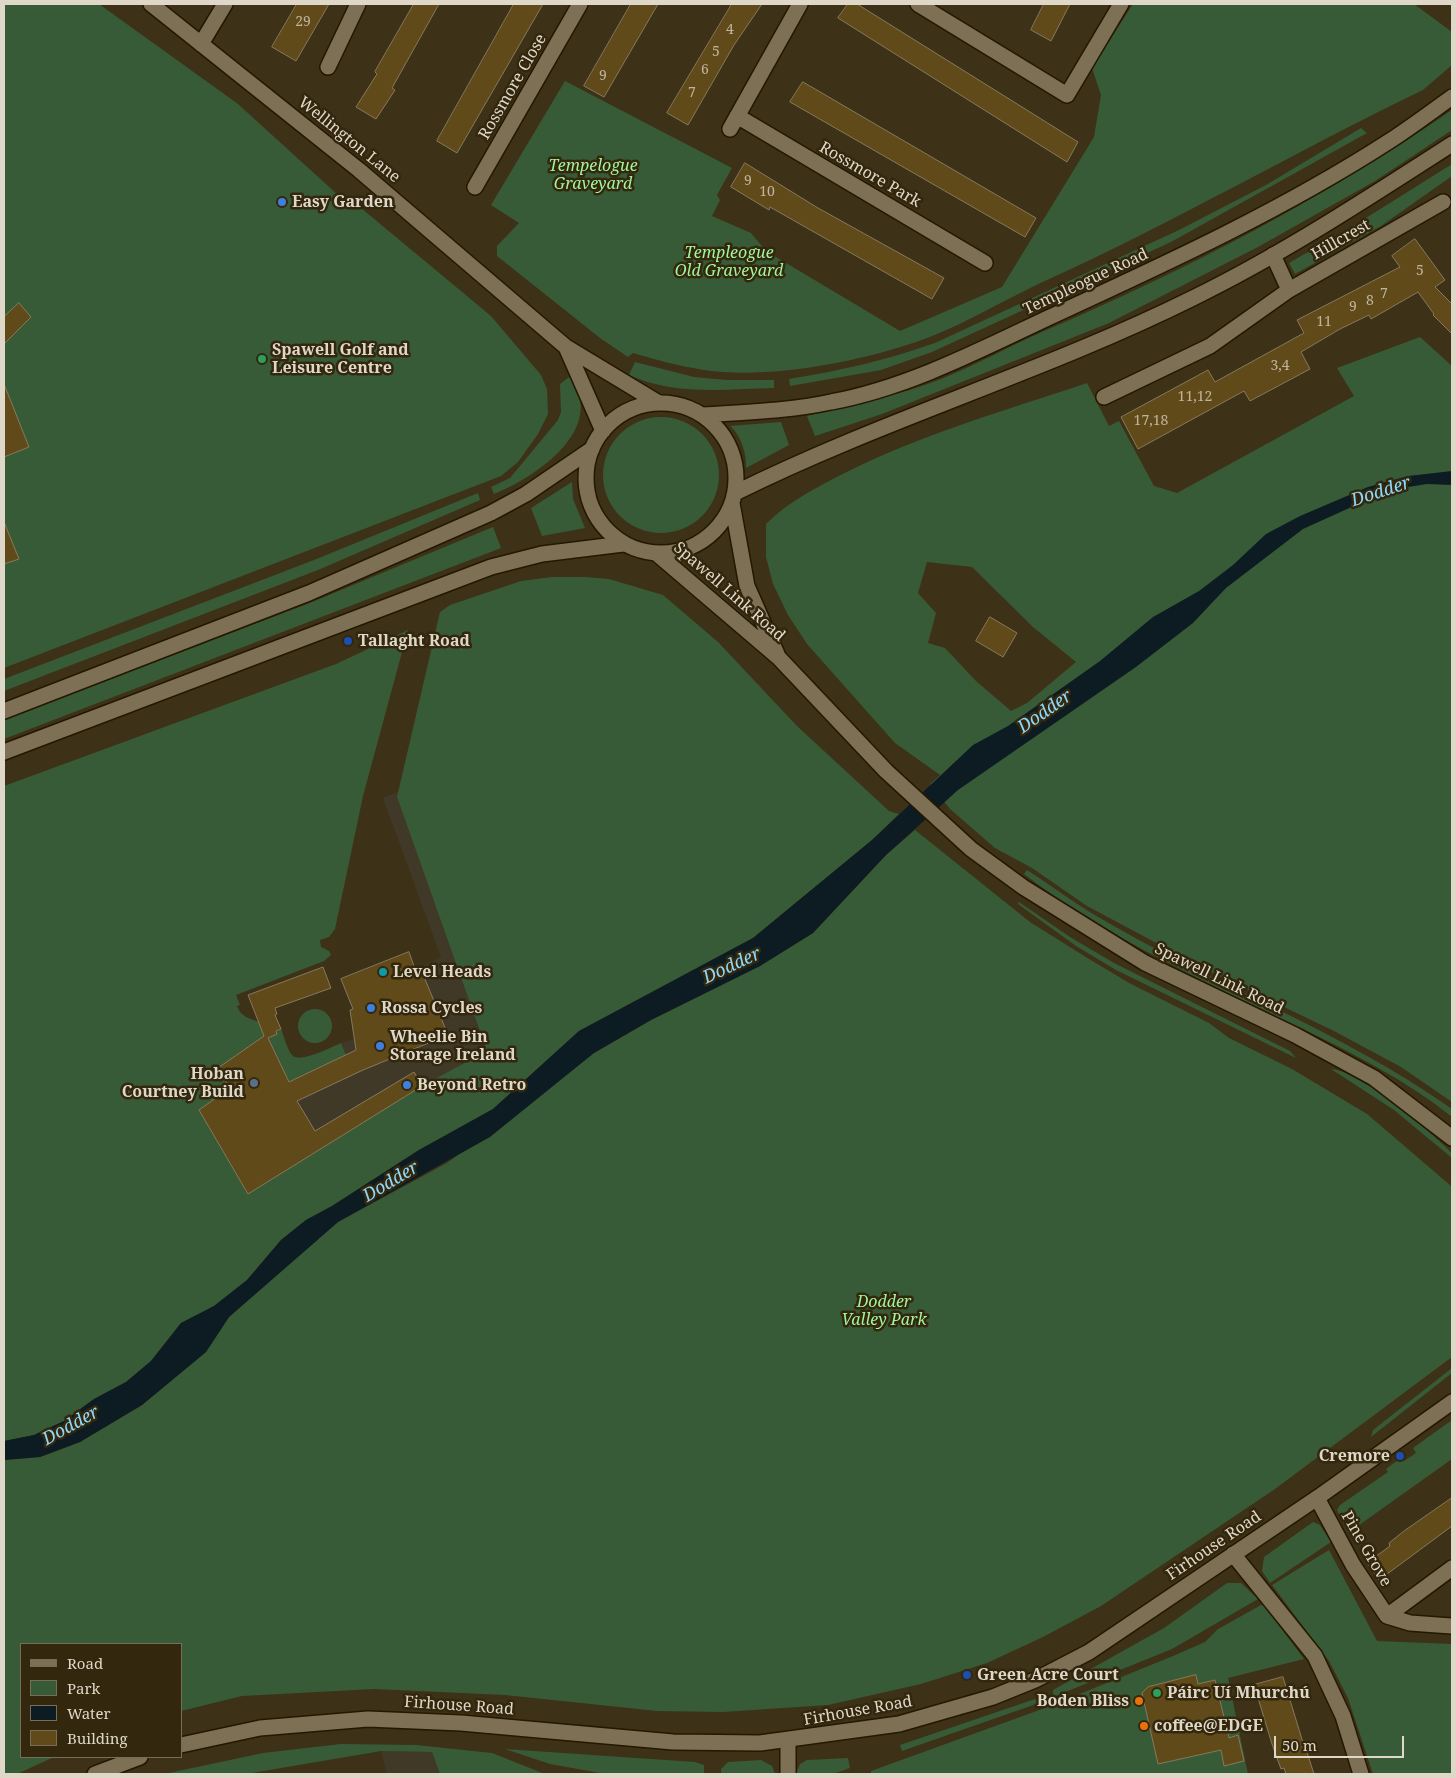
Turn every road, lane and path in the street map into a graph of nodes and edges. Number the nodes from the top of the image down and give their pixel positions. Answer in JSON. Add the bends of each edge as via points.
{"nodes":[{"id":1,"x":151,"y":4,"type":"edge"},
{"id":2,"x":226,"y":4,"type":"edge"},
{"id":3,"x":358,"y":4,"type":"edge"},
{"id":4,"x":580,"y":4,"type":"edge"},
{"id":5,"x":800,"y":4,"type":"edge"},
{"id":6,"x":918,"y":4,"type":"edge"},
{"id":7,"x":1121,"y":4,"type":"edge"},
{"id":8,"x":201,"y":44,"type":"junction"},
{"id":9,"x":328,"y":67,"type":"dead end"},
{"id":10,"x":1452,"y":97,"type":"edge"},
{"id":11,"x":1452,"y":144,"type":"edge"},
{"id":12,"x":475,"y":187,"type":"dead end"},
{"id":13,"x":1443,"y":202,"type":"dead end"},
{"id":14,"x":1273,"y":255,"type":"junction"},
{"id":15,"x":985,"y":263,"type":"dead end"},
{"id":16,"x":1289,"y":290,"type":"junction"},
{"id":17,"x":566,"y":347,"type":"junction"},
{"id":18,"x":1104,"y":398,"type":"dead end"},
{"id":19,"x":657,"y":402,"type":"junction"},
{"id":20,"x":703,"y":415,"type":"junction"},
{"id":21,"x":603,"y":431,"type":"junction"},
{"id":22,"x":592,"y":449,"type":"junction"},
{"id":23,"x":734,"y":498,"type":"junction"},
{"id":24,"x":623,"y":544,"type":"junction"},
{"id":25,"x":656,"y":552,"type":"junction"},
{"id":26,"x":779,"y":658,"type":"junction"},
{"id":27,"x":4,"y":711,"type":"edge"},
{"id":28,"x":4,"y":752,"type":"edge"},
{"id":29,"x":1452,"y":1138,"type":"edge"},
{"id":30,"x":1452,"y":1402,"type":"edge"},
{"id":31,"x":1317,"y":1498,"type":"junction"},
{"id":32,"x":1233,"y":1554,"type":"junction"},
{"id":33,"x":1452,"y":1568,"type":"edge"},
{"id":34,"x":1387,"y":1616,"type":"junction"},
{"id":35,"x":1451,"y":1626,"type":"edge"},
{"id":36,"x":788,"y":1741,"type":"junction"},
{"id":37,"x":182,"y":1744,"type":"edge"},
{"id":38,"x":137,"y":1758,"type":"edge"},
{"id":39,"x":95,"y":1774,"type":"edge"},
{"id":40,"x":788,"y":1774,"type":"edge"},
{"id":41,"x":1360,"y":1774,"type":"edge"}],
"edges":[{"from":1,"to":8,"type":"main road","name":"Wellington Lane"},
{"from":2,"to":8,"type":"main road"},
{"from":3,"to":9,"type":"main road"},
{"from":4,"to":12,"type":"main road","name":"Rossmore Close"},
{"from":5,"to":15,"type":"main road","name":"Rossmore Park","via":[[734,123]]},
{"from":6,"to":7,"type":"main road","via":[[1066,94]]},
{"from":8,"to":17,"type":"main road","name":"Wellington Lane","via":[[359,170]]},
{"from":10,"to":20,"type":"main road","name":"Templeogue Road","via":[[1387,142],[1188,252],[945,364],[896,384],[831,402],[768,411]]},
{"from":11,"to":14,"type":"main road"},
{"from":13,"to":16,"type":"main road","name":"Hillcrest"},
{"from":14,"to":16,"type":"main road"},
{"from":14,"to":23,"type":"main road","via":[[1193,298],[1077,351],[800,461]]},
{"from":16,"to":18,"type":"main road","name":"Hillcrest","via":[[1210,346]]},
{"from":17,"to":19,"type":"main road","name":"Wellington Lane"},
{"from":17,"to":21,"type":"main road","name":"Wellington Lane"},
{"from":19,"to":20,"type":"main road","via":[[681,405]]},
{"from":19,"to":21,"type":"main road","via":[[622,414]]},
{"from":20,"to":23,"type":"main road","via":[[720,430],[731,449],[736,471]]},
{"from":21,"to":22,"type":"main road"},
{"from":22,"to":24,"type":"main road","via":[[587,491],[594,511]]},
{"from":22,"to":27,"type":"main road","via":[[526,494],[491,513],[309,593]]},
{"from":23,"to":25,"type":"main road","via":[[723,521],[705,538],[674,552]]},
{"from":23,"to":26,"type":"main road","name":"Spawell Link Road","via":[[747,586]]},
{"from":24,"to":25,"type":"main road"},
{"from":24,"to":28,"type":"main road","via":[[542,554],[491,567]]},
{"from":25,"to":26,"type":"main road","name":"Spawell Link Road"},
{"from":26,"to":29,"type":"main road","name":"Spawell Link Road","via":[[886,771],[970,849],[1024,888],[1145,963],[1295,1035],[1374,1078]]},
{"from":30,"to":31,"type":"main road","name":"Firhouse Road"},
{"from":31,"to":32,"type":"main road","name":"Firhouse Road"},
{"from":31,"to":34,"type":"main road","name":"Pine Grove","via":[[1353,1565]]},
{"from":32,"to":36,"type":"main road","name":"Firhouse Road","via":[[1089,1652],[1035,1680],[993,1697],[899,1724]]},
{"from":32,"to":41,"type":"main road","via":[[1315,1656],[1343,1716]]},
{"from":33,"to":34,"type":"main road","name":"Pine Grove"},
{"from":34,"to":35,"type":"main road","via":[[1410,1623]]},
{"from":36,"to":37,"type":"main road","name":"Firhouse Road","via":[[663,1742],[381,1718],[260,1728]]},
{"from":36,"to":40,"type":"main road"},
{"from":38,"to":39,"type":"main road"}]}
